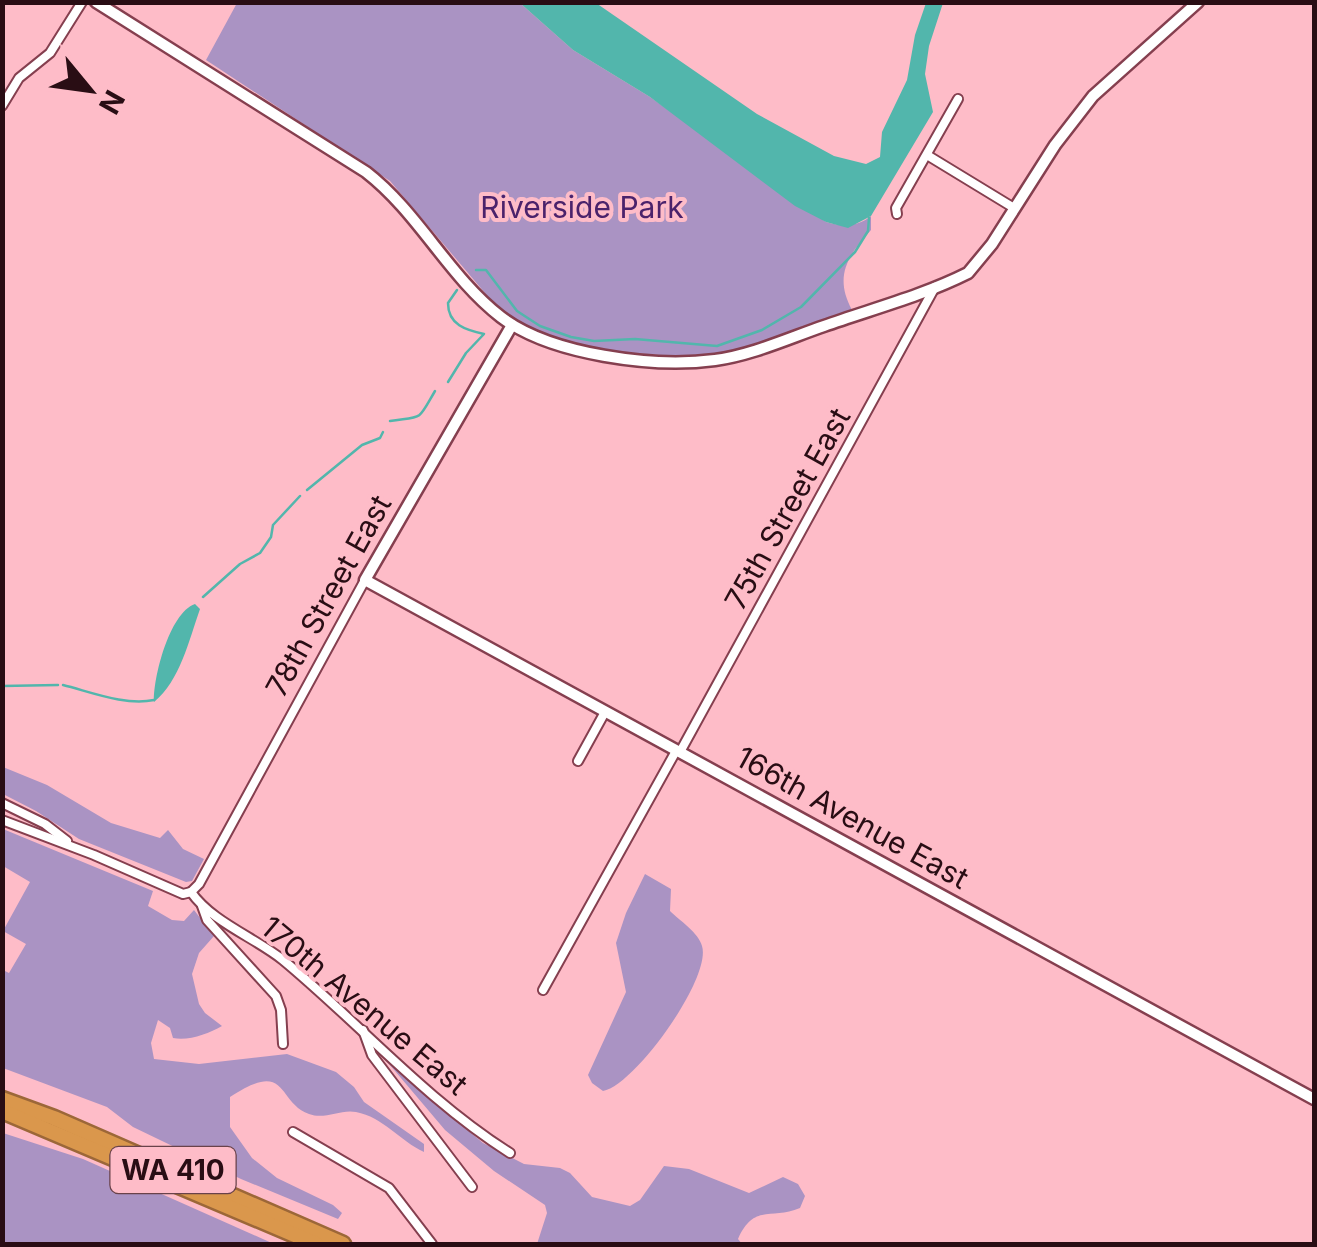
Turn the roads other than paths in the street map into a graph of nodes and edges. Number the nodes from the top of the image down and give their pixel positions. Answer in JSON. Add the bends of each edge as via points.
{"nodes":[{"id":1,"x":82,"y":2,"type":"edge"},
{"id":2,"x":96,"y":2,"type":"edge"},
{"id":3,"x":1198,"y":2,"type":"edge"},
{"id":4,"x":958,"y":100,"type":"dead end"},
{"id":5,"x":2,"y":106,"type":"edge"},
{"id":6,"x":927,"y":156,"type":"junction"},
{"id":7,"x":1014,"y":208,"type":"junction"},
{"id":8,"x":897,"y":214,"type":"dead end"},
{"id":9,"x":935,"y":287,"type":"junction"},
{"id":10,"x":512,"y":325,"type":"junction"},
{"id":11,"x":365,"y":580,"type":"junction"},
{"id":12,"x":605,"y":712,"type":"junction"},
{"id":13,"x":678,"y":752,"type":"junction"},
{"id":14,"x":578,"y":761,"type":"dead end"},
{"id":15,"x":2,"y":802,"type":"edge"},
{"id":16,"x":2,"y":820,"type":"edge"},
{"id":17,"x":74,"y":848,"type":"junction"},
{"id":18,"x":191,"y":892,"type":"junction"},
{"id":19,"x":202,"y":906,"type":"junction"},
{"id":20,"x":543,"y":990,"type":"dead end"},
{"id":21,"x":363,"y":1030,"type":"junction"},
{"id":22,"x":284,"y":1044,"type":"dead end"},
{"id":23,"x":1314,"y":1099,"type":"edge"},
{"id":24,"x":2,"y":1100,"type":"edge"},
{"id":25,"x":2,"y":1111,"type":"edge"},
{"id":26,"x":293,"y":1132,"type":"dead end"},
{"id":27,"x":510,"y":1152,"type":"dead end"},
{"id":28,"x":472,"y":1188,"type":"dead end"},
{"id":29,"x":316,"y":1244,"type":"edge"},
{"id":30,"x":342,"y":1244,"type":"edge"},
{"id":31,"x":432,"y":1244,"type":"edge"}],
"edges":[{"from":1,"to":5,"type":"street","via":[[50,52],[19,78]]},
{"from":2,"to":10,"type":"street","via":[[386,188],[471,288]]},
{"from":3,"to":7,"type":"street","via":[[1106,81]]},
{"from":4,"to":6,"type":"street"},
{"from":6,"to":7,"type":"street"},
{"from":6,"to":8,"type":"street"},
{"from":7,"to":9,"type":"street","via":[[972,268]]},
{"from":9,"to":10,"type":"street","via":[[712,360],[581,352]]},
{"from":9,"to":13,"type":"street","name":"75th Street East"},
{"from":10,"to":11,"type":"street","name":"78th Street East"},
{"from":11,"to":12,"type":"street","name":"166th Avenue East"},
{"from":11,"to":18,"type":"street","name":"78th Street East"},
{"from":12,"to":13,"type":"street","name":"166th Avenue East"},
{"from":12,"to":14,"type":"street"},
{"from":13,"to":20,"type":"street","name":"75th Street East"},
{"from":13,"to":23,"type":"street","name":"166th Avenue East"},
{"from":15,"to":17,"type":"street"},
{"from":16,"to":17,"type":"street"},
{"from":17,"to":18,"type":"street"},
{"from":18,"to":19,"type":"street","name":"170th Avenue East"},
{"from":19,"to":21,"type":"street","name":"170th Avenue East","via":[[271,951]]},
{"from":19,"to":22,"type":"street","via":[[206,920],[276,996]]},
{"from":21,"to":27,"type":"street","name":"170th Avenue East","via":[[463,1120]]},
{"from":21,"to":28,"type":"street","via":[[372,1056]]},
{"from":24,"to":30,"type":"highway","number":"WA 410"},
{"from":25,"to":29,"type":"highway","number":"WA 410"},
{"from":26,"to":31,"type":"street","via":[[389,1188]]}]}
